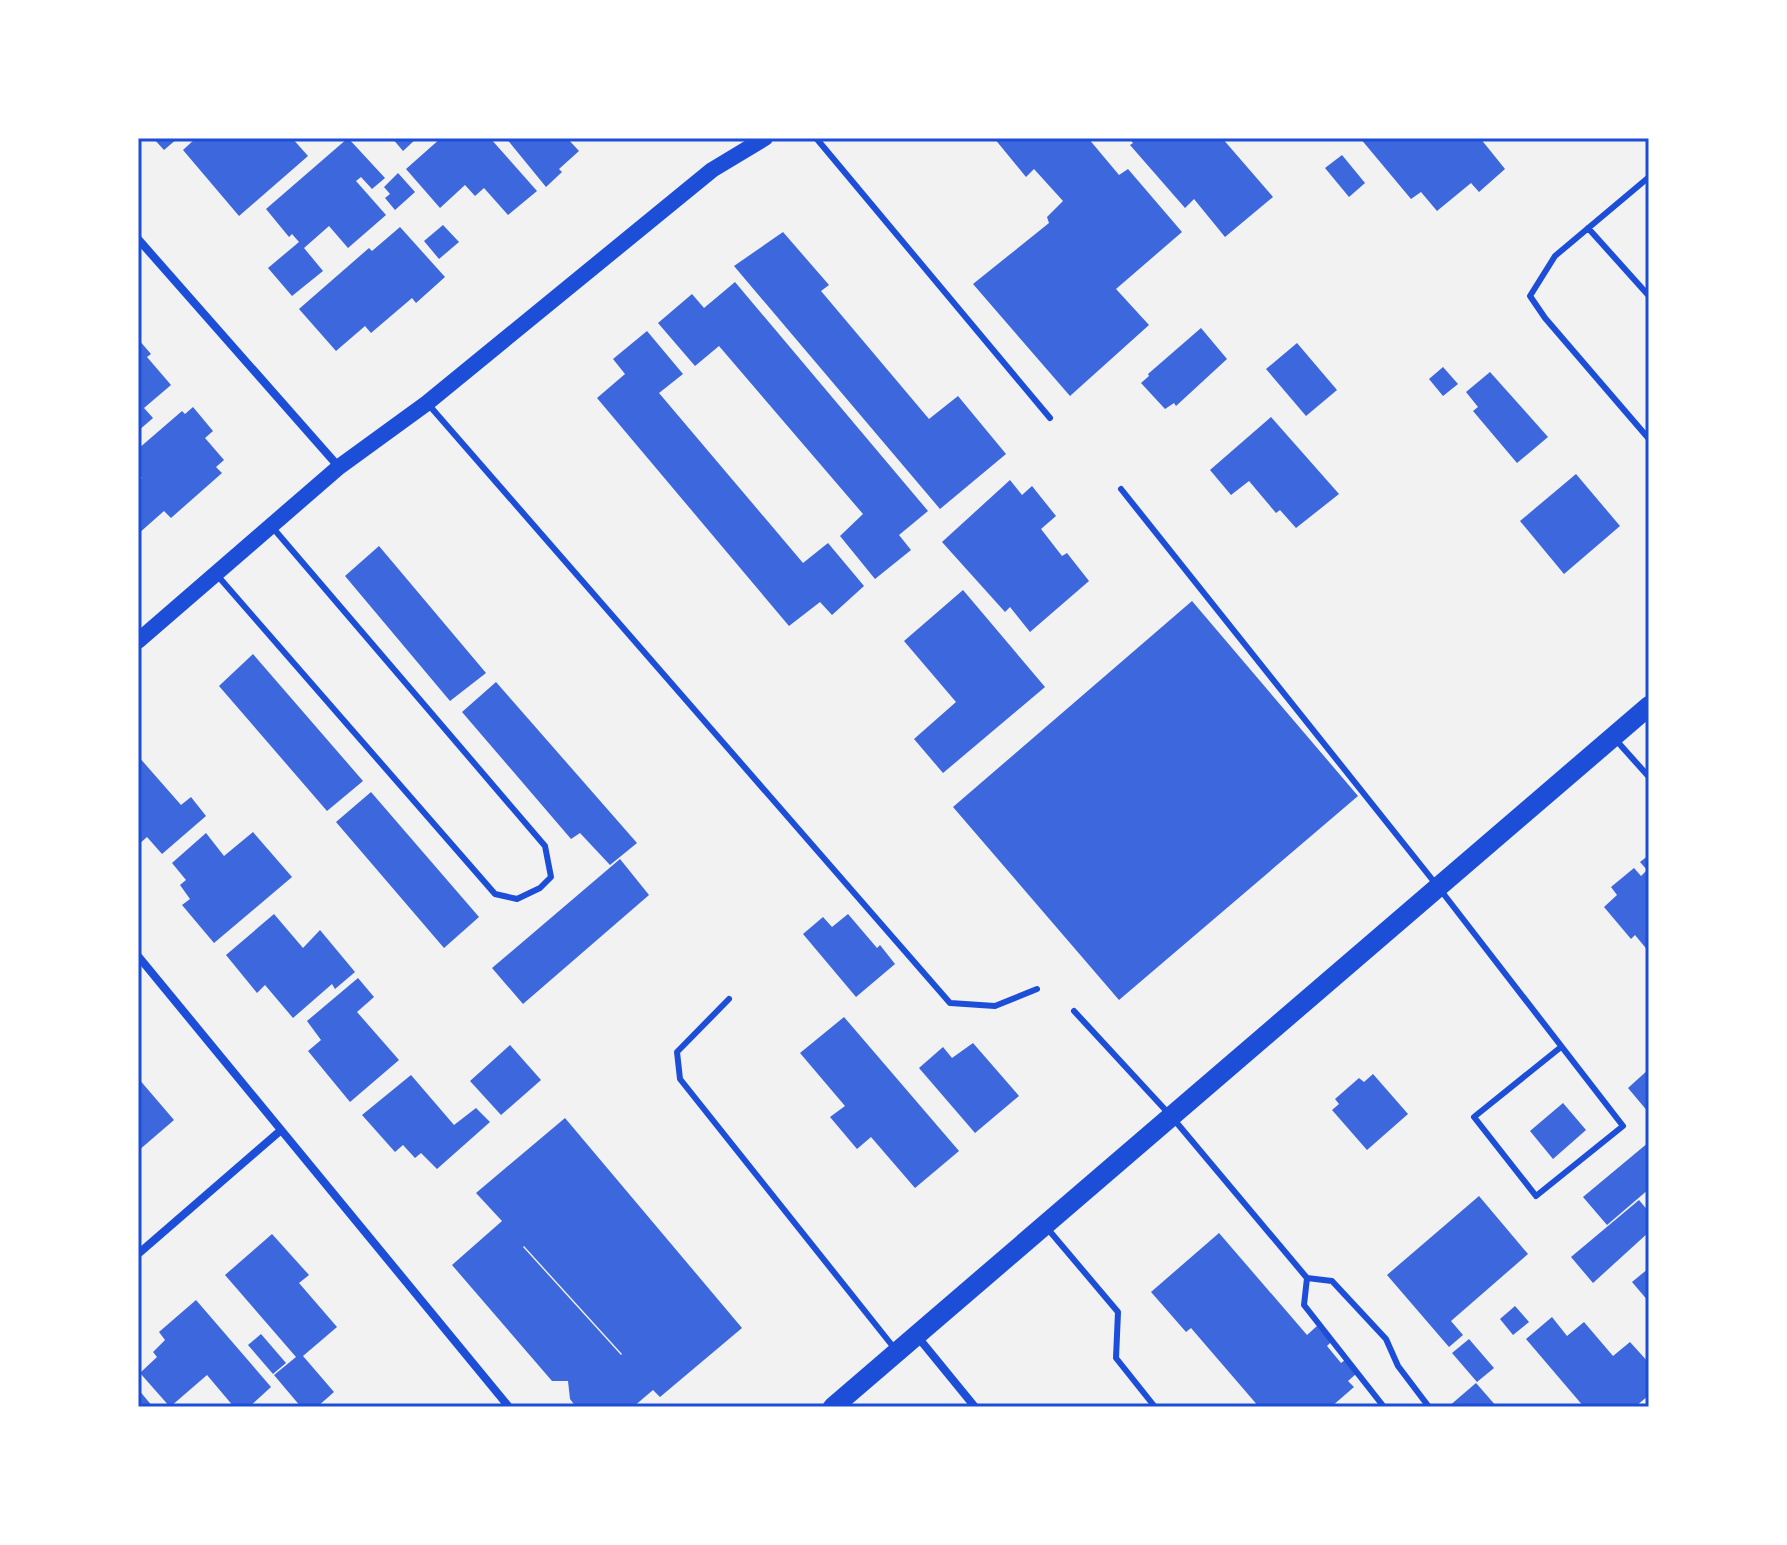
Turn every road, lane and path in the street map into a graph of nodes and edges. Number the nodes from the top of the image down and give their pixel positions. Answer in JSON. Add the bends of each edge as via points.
{"nodes":[{"id":1,"x":765,"y":138,"type":"edge"},
{"id":2,"x":816,"y":138,"type":"edge"},
{"id":3,"x":1649,"y":177,"type":"edge"},
{"id":4,"x":1588,"y":228,"type":"junction"},
{"id":5,"x":138,"y":239,"type":"edge"},
{"id":6,"x":1649,"y":296,"type":"edge"},
{"id":7,"x":427,"y":403,"type":"junction"},
{"id":8,"x":1050,"y":418,"type":"dead end"},
{"id":9,"x":1649,"y":439,"type":"edge"},
{"id":10,"x":339,"y":467,"type":"junction"},
{"id":11,"x":1121,"y":489,"type":"dead end"},
{"id":12,"x":271,"y":525,"type":"junction"},
{"id":13,"x":216,"y":574,"type":"junction"},
{"id":14,"x":138,"y":641,"type":"edge"},
{"id":15,"x":1649,"y":706,"type":"edge"},
{"id":16,"x":1613,"y":737,"type":"junction"},
{"id":17,"x":1649,"y":777,"type":"edge"},
{"id":18,"x":1439,"y":888,"type":"junction"},
{"id":19,"x":138,"y":956,"type":"edge"},
{"id":20,"x":1037,"y":989,"type":"dead end"},
{"id":21,"x":729,"y":999,"type":"dead end"},
{"id":22,"x":1074,"y":1011,"type":"dead end"},
{"id":23,"x":1561,"y":1047,"type":"junction"},
{"id":24,"x":1171,"y":1116,"type":"junction"},
{"id":25,"x":280,"y":1131,"type":"junction"},
{"id":26,"x":1044,"y":1225,"type":"junction"},
{"id":27,"x":138,"y":1254,"type":"edge"},
{"id":28,"x":1307,"y":1278,"type":"junction"},
{"id":29,"x":917,"y":1335,"type":"junction"},
{"id":30,"x":898,"y":1352,"type":"junction"},
{"id":31,"x":509,"y":1407,"type":"edge"},
{"id":32,"x":833,"y":1407,"type":"edge"},
{"id":33,"x":975,"y":1407,"type":"edge"},
{"id":34,"x":1155,"y":1407,"type":"edge"},
{"id":35,"x":1384,"y":1407,"type":"edge"},
{"id":36,"x":1429,"y":1407,"type":"edge"}],
"edges":[{"from":1,"to":7,"type":"main road","via":[[712,170]]},
{"from":2,"to":8,"type":"lane"},
{"from":3,"to":4,"type":"lane"},
{"from":4,"to":6,"type":"lane"},
{"from":4,"to":9,"type":"lane","via":[[1555,256],[1530,296]]},
{"from":5,"to":10,"type":"street"},
{"from":7,"to":10,"type":"main road"},
{"from":7,"to":20,"type":"lane","via":[[950,1003],[995,1006]]},
{"from":10,"to":12,"type":"main road"},
{"from":11,"to":18,"type":"lane"},
{"from":12,"to":13,"type":"main road"},
{"from":12,"to":13,"type":"lane","via":[[545,846],[551,877],[540,888],[517,899],[495,894]]},
{"from":13,"to":14,"type":"main road"},
{"from":15,"to":16,"type":"main road"},
{"from":16,"to":17,"type":"lane"},
{"from":16,"to":18,"type":"main road"},
{"from":18,"to":23,"type":"lane"},
{"from":18,"to":24,"type":"main road"},
{"from":19,"to":25,"type":"street"},
{"from":21,"to":30,"type":"lane","via":[[677,1052],[680,1079]]},
{"from":22,"to":24,"type":"lane"},
{"from":23,"to":23,"type":"lane","via":[[1474,1117],[1536,1196],[1623,1126]]},
{"from":24,"to":26,"type":"main road"},
{"from":24,"to":28,"type":"lane"},
{"from":25,"to":27,"type":"street"},
{"from":25,"to":31,"type":"street"},
{"from":26,"to":29,"type":"main road"},
{"from":26,"to":34,"type":"lane","via":[[1118,1312],[1116,1358]]},
{"from":28,"to":35,"type":"lane","via":[[1304,1305]]},
{"from":28,"to":36,"type":"lane","via":[[1332,1281],[1386,1339],[1398,1366]]},
{"from":29,"to":30,"type":"main road"},
{"from":29,"to":33,"type":"street"},
{"from":30,"to":32,"type":"main road"}]}
